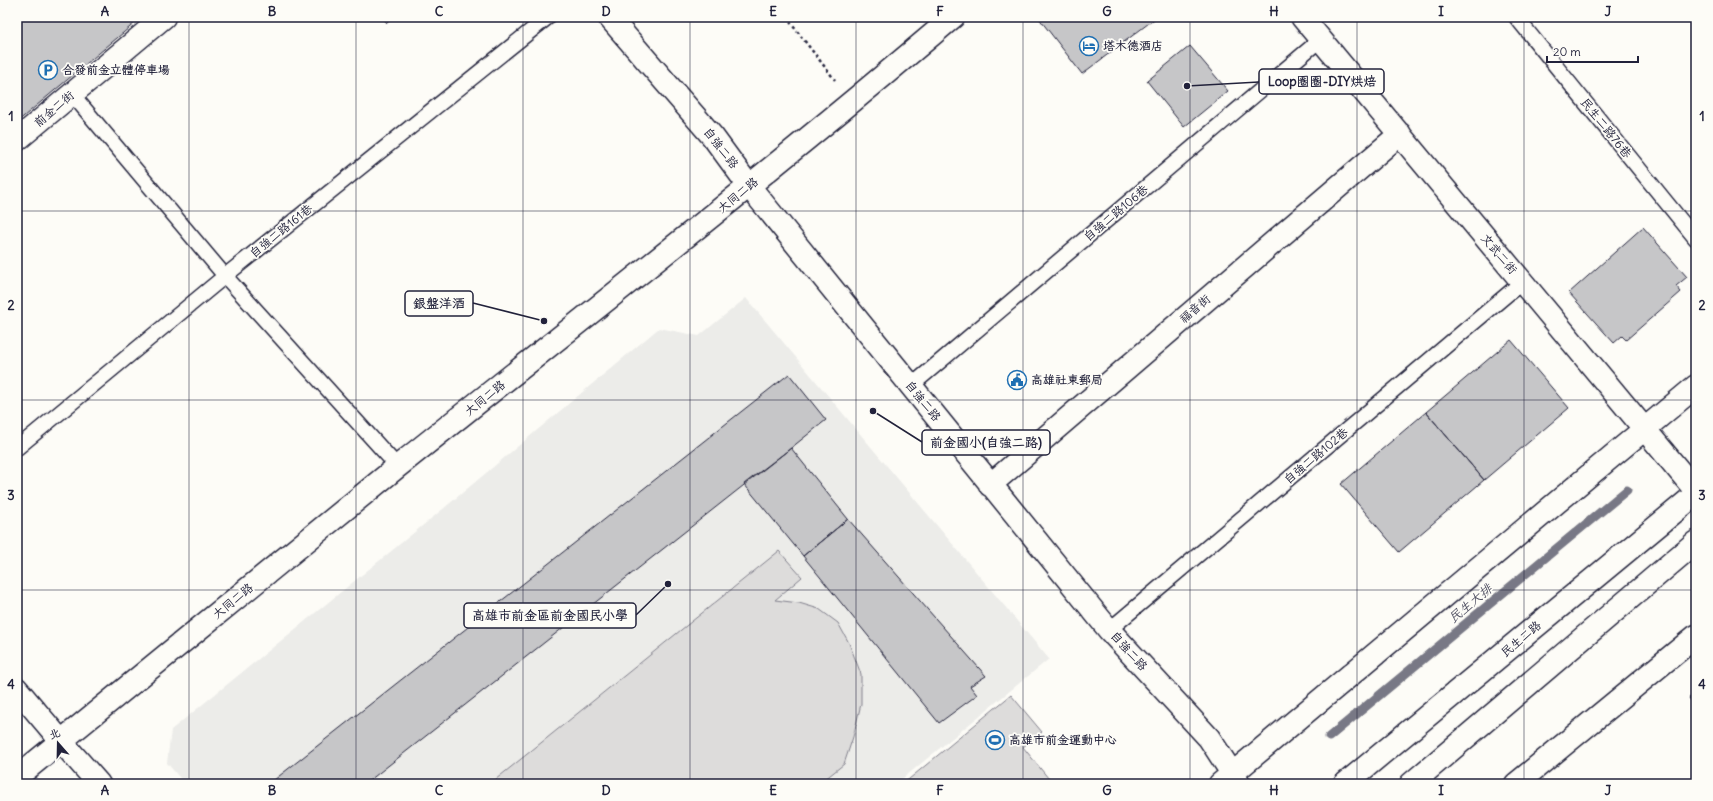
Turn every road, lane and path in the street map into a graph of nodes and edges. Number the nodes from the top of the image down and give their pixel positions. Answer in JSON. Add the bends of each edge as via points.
{"nodes":[{"id":1,"x":164,"y":17,"type":"edge"},
{"id":2,"x":548,"y":17,"type":"edge"},
{"id":3,"x":609,"y":17,"type":"edge"},
{"id":4,"x":786,"y":17,"type":"edge"},
{"id":5,"x":953,"y":17,"type":"edge"},
{"id":6,"x":1302,"y":17,"type":"edge"},
{"id":7,"x":1516,"y":17,"type":"edge"},
{"id":8,"x":1321,"y":39,"type":"junction"},
{"id":9,"x":72,"y":94,"type":"junction"},
{"id":10,"x":853,"y":102,"type":"junction"},
{"id":11,"x":1400,"y":134,"type":"junction"},
{"id":12,"x":17,"y":140,"type":"edge"},
{"id":13,"x":749,"y":186,"type":"junction"},
{"id":14,"x":1696,"y":239,"type":"edge"},
{"id":15,"x":225,"y":276,"type":"junction"},
{"id":16,"x":1522,"y":282,"type":"junction"},
{"id":17,"x":911,"y":386,"type":"junction"},
{"id":18,"x":1696,"y":386,"type":"edge"},
{"id":19,"x":1644,"y":429,"type":"junction"},
{"id":20,"x":17,"y":448,"type":"edge"},
{"id":21,"x":398,"y":467,"type":"junction"},
{"id":22,"x":990,"y":485,"type":"junction"},
{"id":23,"x":1696,"y":493,"type":"edge"},
{"id":24,"x":1696,"y":542,"type":"edge"},
{"id":25,"x":1109,"y":630,"type":"junction"},
{"id":26,"x":1696,"y":636,"type":"edge"},
{"id":27,"x":17,"y":689,"type":"edge"},
{"id":28,"x":61,"y":742,"type":"junction"},
{"id":29,"x":17,"y":778,"type":"edge"},
{"id":30,"x":1230,"y":781,"type":"edge"},
{"id":31,"x":99,"y":784,"type":"edge"},
{"id":32,"x":1345,"y":784,"type":"edge"},
{"id":33,"x":1411,"y":784,"type":"edge"},
{"id":34,"x":1516,"y":784,"type":"edge"}],
"edges":[{"from":1,"to":9,"type":"street","name":"前金二街"},
{"from":2,"to":15,"type":"lane","name":"自強二路161巷"},
{"from":3,"to":13,"type":"street","name":"自強二路","via":[[713,137]]},
{"from":4,"to":10,"type":"path"},
{"from":5,"to":10,"type":"street","name":"大同二路"},
{"from":6,"to":8,"type":"street","name":"文武二街"},
{"from":7,"to":14,"type":"lane","name":"民生二路76巷"},
{"from":8,"to":11,"type":"street","name":"文武二街"},
{"from":8,"to":17,"type":"lane","name":"自強二路106巷"},
{"from":9,"to":12,"type":"street","name":"前金二街"},
{"from":9,"to":15,"type":"lane"},
{"from":10,"to":13,"type":"street","name":"大同二路"},
{"from":11,"to":16,"type":"street","name":"文武二街"},
{"from":11,"to":22,"type":"street","name":"福音街"},
{"from":13,"to":17,"type":"street","name":"自強二路"},
{"from":13,"to":21,"type":"street","name":"大同二路"},
{"from":15,"to":20,"type":"lane","name":"自強二路161巷"},
{"from":15,"to":21,"type":"lane"},
{"from":16,"to":19,"type":"street","name":"文武二街"},
{"from":16,"to":25,"type":"lane","name":"自強二路102巷"},
{"from":17,"to":22,"type":"street","name":"自強二路"},
{"from":18,"to":19,"type":"street"},
{"from":19,"to":23,"type":"street","name":"文武二街"},
{"from":19,"to":30,"type":"street"},
{"from":21,"to":28,"type":"street","name":"大同二路"},
{"from":22,"to":25,"type":"street","name":"自強二路"},
{"from":23,"to":32,"type":"street","name":"民生二路"},
{"from":24,"to":33,"type":"street"},
{"from":25,"to":30,"type":"street","name":"自強二路","via":[[1208,738]]},
{"from":26,"to":34,"type":"street"},
{"from":27,"to":28,"type":"street"},
{"from":28,"to":29,"type":"street","name":"大同二路"},
{"from":28,"to":31,"type":"street"}]}
